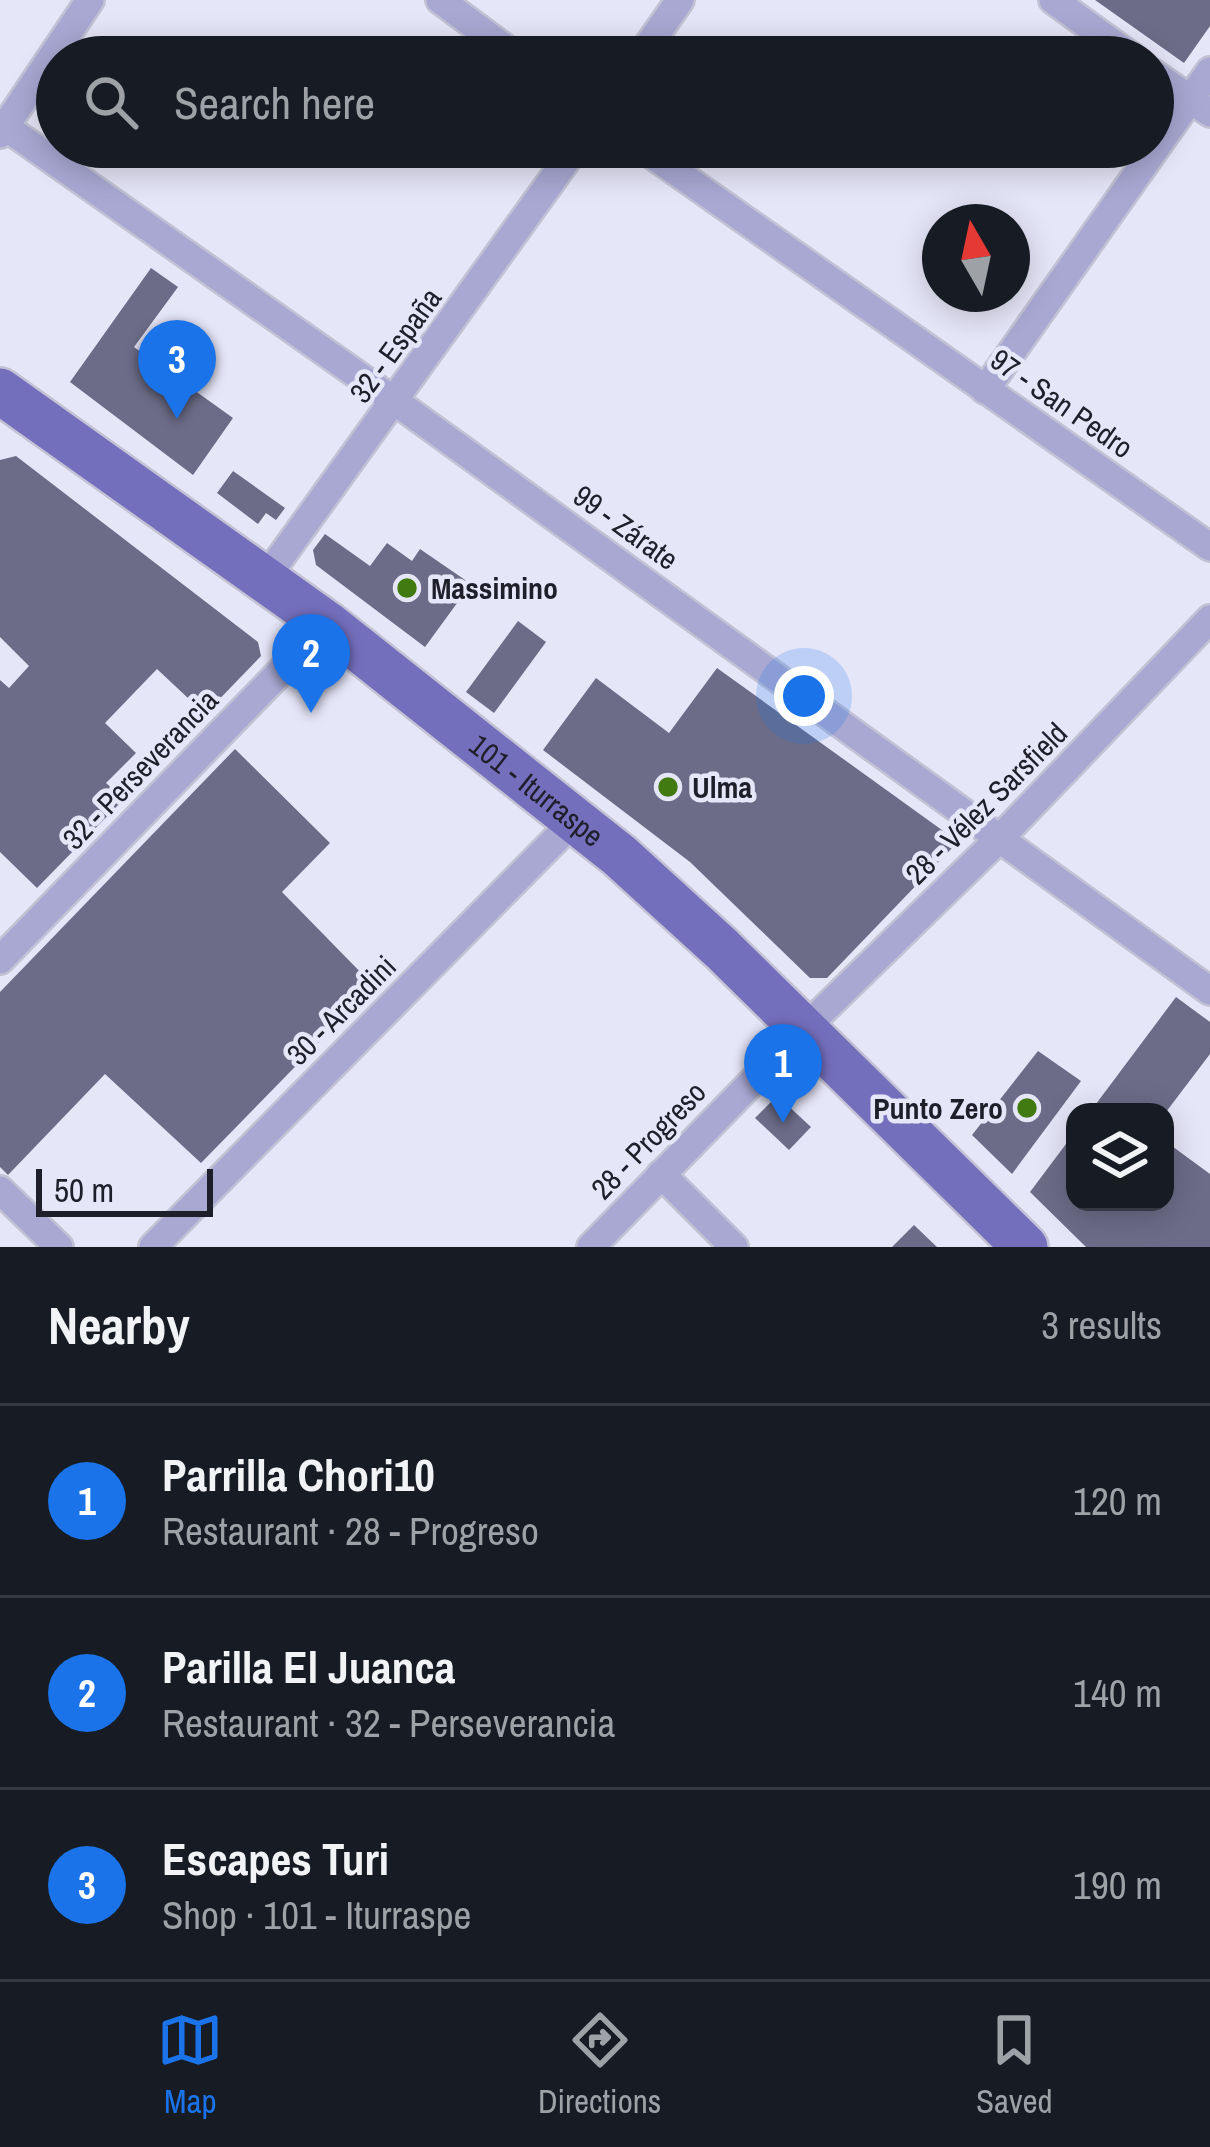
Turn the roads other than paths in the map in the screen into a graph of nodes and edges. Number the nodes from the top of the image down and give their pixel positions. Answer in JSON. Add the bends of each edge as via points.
{"nodes":[{"id":1,"x":90,"y":0,"type":"edge"},
{"id":2,"x":440,"y":0,"type":"edge"},
{"id":3,"x":680,"y":0,"type":"edge"},
{"id":4,"x":1053,"y":0,"type":"edge"},
{"id":5,"x":65,"y":36,"type":"edge"},
{"id":6,"x":489,"y":36,"type":"edge"},
{"id":7,"x":655,"y":36,"type":"edge"},
{"id":8,"x":1103,"y":36,"type":"edge"},
{"id":9,"x":1210,"y":70,"type":"edge"},
{"id":10,"x":36,"y":79,"type":"edge"},
{"id":11,"x":1174,"y":88,"type":"edge"},
{"id":12,"x":1200,"y":106,"type":"edge"},
{"id":13,"x":2,"y":128,"type":"edge"},
{"id":14,"x":1174,"y":140,"type":"edge"},
{"id":15,"x":36,"y":152,"type":"edge"},
{"id":16,"x":60,"y":168,"type":"edge"},
{"id":17,"x":561,"y":168,"type":"edge"},
{"id":18,"x":671,"y":168,"type":"edge"},
{"id":19,"x":1153,"y":168,"type":"edge"},
{"id":20,"x":985,"y":390,"type":"junction"},
{"id":21,"x":4,"y":402,"type":"edge"},
{"id":22,"x":396,"y":402,"type":"junction"},
{"id":23,"x":1210,"y":547,"type":"edge"},
{"id":24,"x":265,"y":579,"type":"junction"},
{"id":25,"x":1210,"y":619,"type":"edge"},
{"id":26,"x":327,"y":624,"type":"junction"},
{"id":27,"x":575,"y":820,"type":"junction"},
{"id":28,"x":1000,"y":838,"type":"junction"},
{"id":29,"x":0,"y":960,"type":"edge"},
{"id":30,"x":1210,"y":991,"type":"edge"},
{"id":31,"x":804,"y":1028,"type":"junction"},
{"id":32,"x":661,"y":1174,"type":"junction"},
{"id":33,"x":0,"y":1190,"type":"edge"},
{"id":34,"x":59,"y":1247,"type":"edge"},
{"id":35,"x":153,"y":1247,"type":"edge"},
{"id":36,"x":591,"y":1247,"type":"edge"},
{"id":37,"x":734,"y":1247,"type":"edge"},
{"id":38,"x":1025,"y":1247,"type":"edge"}],
"edges":[{"from":1,"to":5,"type":"street"},
{"from":2,"to":6,"type":"street"},
{"from":3,"to":7,"type":"street"},
{"from":4,"to":8,"type":"street"},
{"from":9,"to":12,"type":"street"},
{"from":10,"to":13,"type":"street"},
{"from":11,"to":12,"type":"street"},
{"from":12,"to":14,"type":"street"},
{"from":13,"to":15,"type":"street","name":"99 - Zárate"},
{"from":16,"to":22,"type":"street","name":"99 - Zárate"},
{"from":17,"to":22,"type":"street","name":"32 - España"},
{"from":18,"to":20,"type":"street","name":"97 - San Pedro"},
{"from":19,"to":20,"type":"street"},
{"from":20,"to":23,"type":"street","name":"97 - San Pedro"},
{"from":21,"to":24,"type":"main road","name":"101 - Iturraspe"},
{"from":22,"to":24,"type":"street","name":"32 - España"},
{"from":22,"to":28,"type":"street","name":"99 - Zárate"},
{"from":24,"to":26,"type":"main road","name":"101 - Iturraspe"},
{"from":25,"to":28,"type":"street","name":"28 - Vélez Sarsfield"},
{"from":26,"to":27,"type":"main road","name":"101 - Iturraspe"},
{"from":26,"to":29,"type":"street","name":"32 - Perseverancia"},
{"from":27,"to":31,"type":"main road","name":"101 - Iturraspe"},
{"from":27,"to":35,"type":"street","name":"30 - Arcadini"},
{"from":28,"to":30,"type":"street","name":"99 - Zárate"},
{"from":28,"to":31,"type":"street","name":"28 - Vélez Sarsfield"},
{"from":31,"to":32,"type":"street","name":"28 - Progreso"},
{"from":31,"to":38,"type":"main road","name":"101 - Iturraspe"},
{"from":32,"to":36,"type":"street","name":"28 - Progreso"},
{"from":32,"to":37,"type":"street"},
{"from":33,"to":34,"type":"street"}]}
